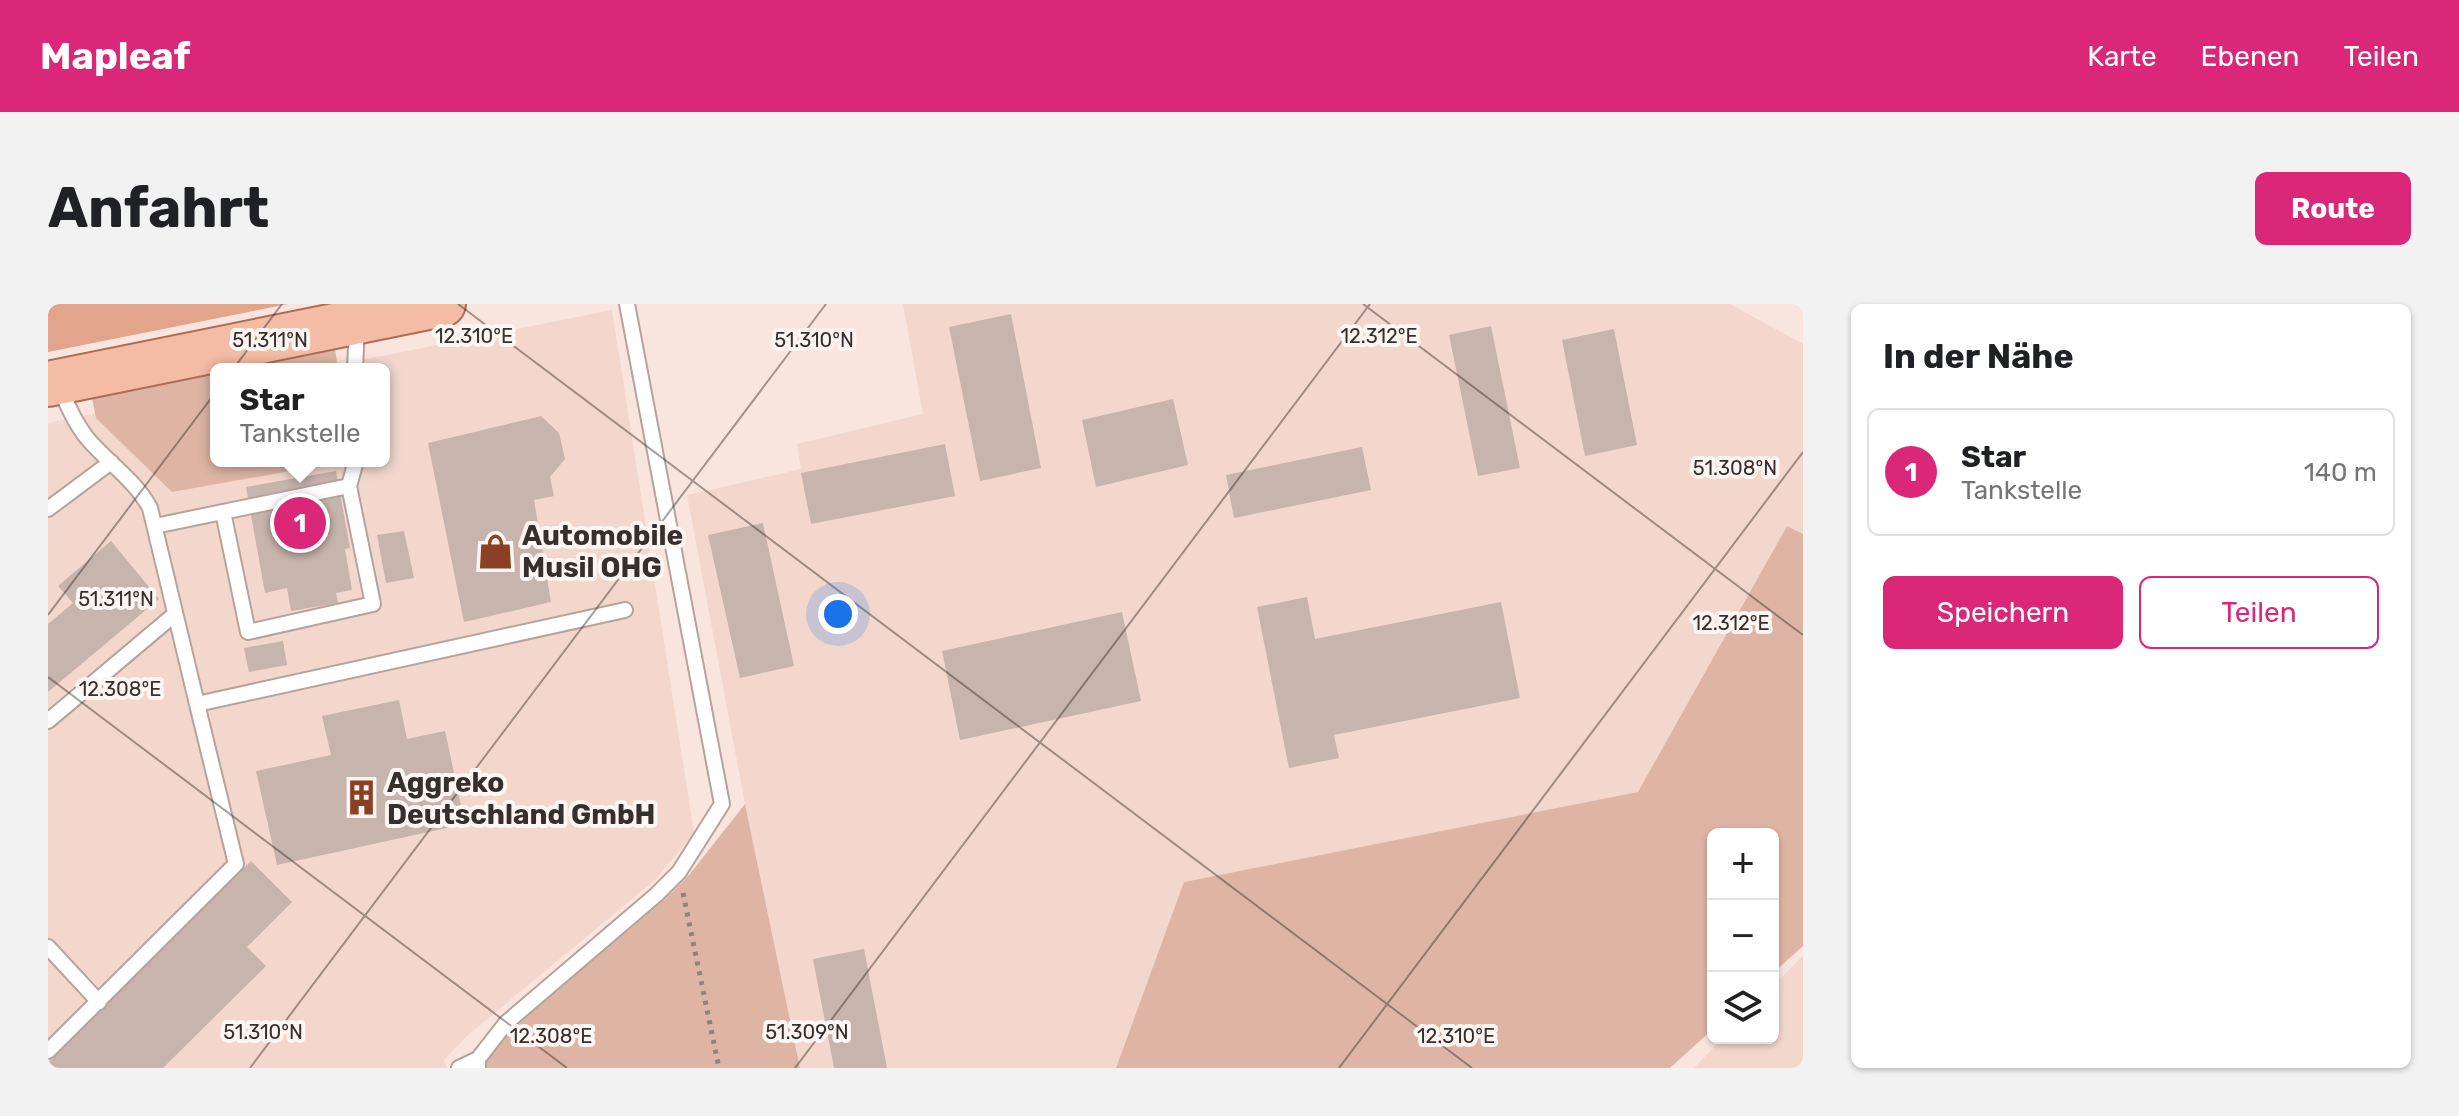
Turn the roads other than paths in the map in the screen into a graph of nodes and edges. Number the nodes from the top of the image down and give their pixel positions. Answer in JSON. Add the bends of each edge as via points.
{"nodes":[{"id":1,"x":443,"y":304,"type":"edge"},
{"id":2,"x":627,"y":304,"type":"edge"},
{"id":3,"x":357,"y":321,"type":"junction"},
{"id":4,"x":355,"y":363,"type":"edge"},
{"id":5,"x":52,"y":383,"type":"edge"},
{"id":6,"x":111,"y":462,"type":"junction"},
{"id":7,"x":354,"y":467,"type":"edge"},
{"id":8,"x":349,"y":486,"type":"junction"},
{"id":9,"x":49,"y":505,"type":"edge"},
{"id":10,"x":223,"y":512,"type":"junction"},
{"id":11,"x":155,"y":526,"type":"junction"},
{"id":12,"x":625,"y":610,"type":"dead end"},
{"id":13,"x":175,"y":614,"type":"junction"},
{"id":14,"x":197,"y":704,"type":"junction"},
{"id":15,"x":48,"y":721,"type":"edge"},
{"id":16,"x":48,"y":947,"type":"edge"},
{"id":17,"x":99,"y":1002,"type":"junction"},
{"id":18,"x":48,"y":1051,"type":"edge"},
{"id":19,"x":478,"y":1064,"type":"edge"},
{"id":20,"x":459,"y":1068,"type":"edge"}],
"edges":[{"from":1,"to":3,"type":"main road"},
{"from":2,"to":19,"type":"lane","via":[[722,804],[679,872],[506,1023]]},
{"from":3,"to":4,"type":"lane"},
{"from":3,"to":5,"type":"main road"},
{"from":5,"to":6,"type":"lane","via":[[87,437]]},
{"from":6,"to":9,"type":"lane"},
{"from":6,"to":11,"type":"lane","via":[[145,499]]},
{"from":7,"to":8,"type":"lane"},
{"from":8,"to":10,"type":"lane"},
{"from":8,"to":10,"type":"lane","via":[[373,604],[248,632]]},
{"from":10,"to":11,"type":"lane"},
{"from":11,"to":13,"type":"lane"},
{"from":12,"to":14,"type":"lane"},
{"from":13,"to":14,"type":"lane"},
{"from":13,"to":15,"type":"lane"},
{"from":14,"to":17,"type":"lane","via":[[236,864]]},
{"from":16,"to":17,"type":"lane"},
{"from":17,"to":18,"type":"lane"},
{"from":19,"to":20,"type":"lane"}]}
